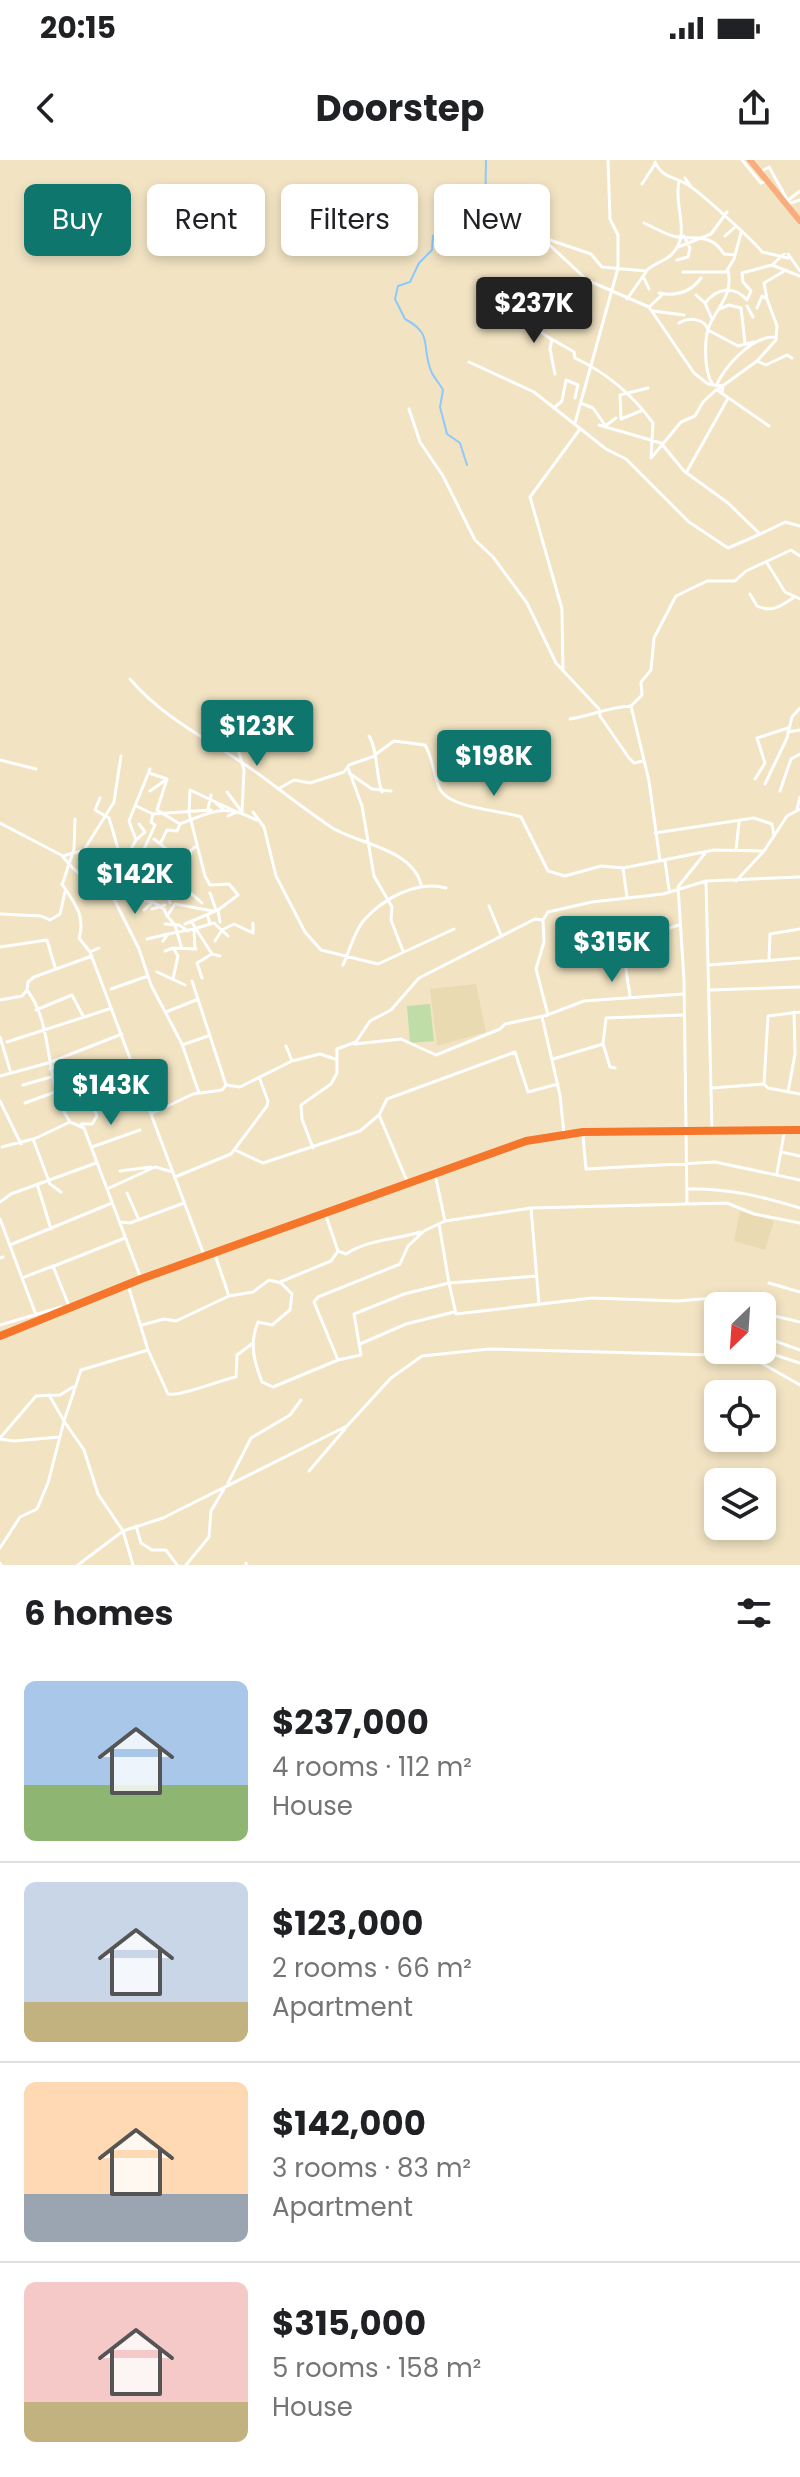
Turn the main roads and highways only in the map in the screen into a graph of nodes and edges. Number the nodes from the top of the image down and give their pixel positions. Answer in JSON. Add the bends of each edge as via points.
{"nodes":[{"id":1,"x":750,"y":160,"type":"edge"},
{"id":2,"x":800,"y":221,"type":"edge"},
{"id":3,"x":800,"y":1130,"type":"edge"},
{"id":4,"x":5,"y":1327,"type":"edge"},
{"id":5,"x":0,"y":1336,"type":"edge"}],
"edges":[{"from":1,"to":2,"type":"main road"},
{"from":3,"to":4,"type":"highway","via":[[583,1132],[526,1141]]},
{"from":4,"to":5,"type":"highway"}]}
